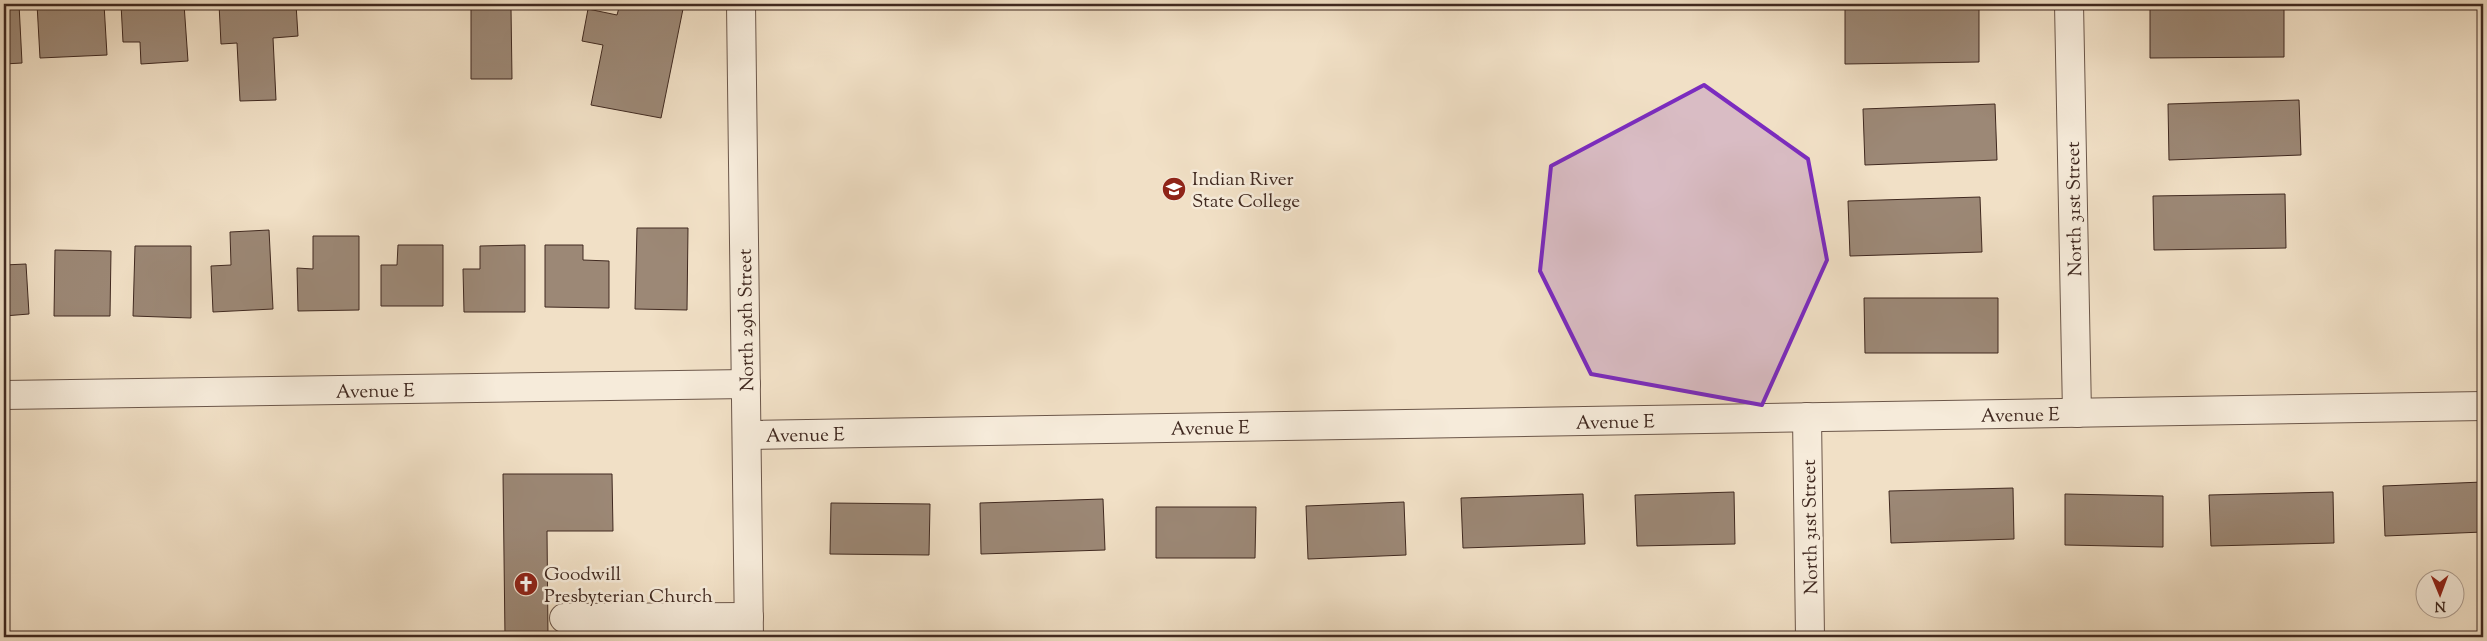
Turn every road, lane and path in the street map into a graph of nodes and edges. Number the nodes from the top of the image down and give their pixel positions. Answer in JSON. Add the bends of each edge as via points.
{"nodes":[{"id":1,"x":741,"y":4,"type":"edge"},
{"id":2,"x":2069,"y":4,"type":"edge"},
{"id":3,"x":746,"y":384,"type":"junction"},
{"id":4,"x":4,"y":395,"type":"edge"},
{"id":5,"x":2483,"y":406,"type":"edge"},
{"id":6,"x":2077,"y":413,"type":"junction"},
{"id":7,"x":1808,"y":417,"type":"junction"},
{"id":8,"x":747,"y":435,"type":"junction"},
{"id":9,"x":564,"y":618,"type":"dead end"},
{"id":10,"x":749,"y":627,"type":"edge"},
{"id":11,"x":1810,"y":637,"type":"edge"}],
"edges":[{"from":1,"to":3,"type":"street","name":"North 29th Street"},
{"from":2,"to":6,"type":"street","name":"North 31st Street"},
{"from":3,"to":4,"type":"street","name":"Avenue E"},
{"from":3,"to":8,"type":"street","name":"North 29th Street"},
{"from":5,"to":6,"type":"street","name":"Avenue E"},
{"from":6,"to":7,"type":"street","name":"Avenue E"},
{"from":7,"to":8,"type":"street","name":"Avenue E"},
{"from":7,"to":11,"type":"street","name":"North 31st Street"},
{"from":8,"to":10,"type":"street","name":"North 29th Street"},
{"from":9,"to":10,"type":"street"}]}
